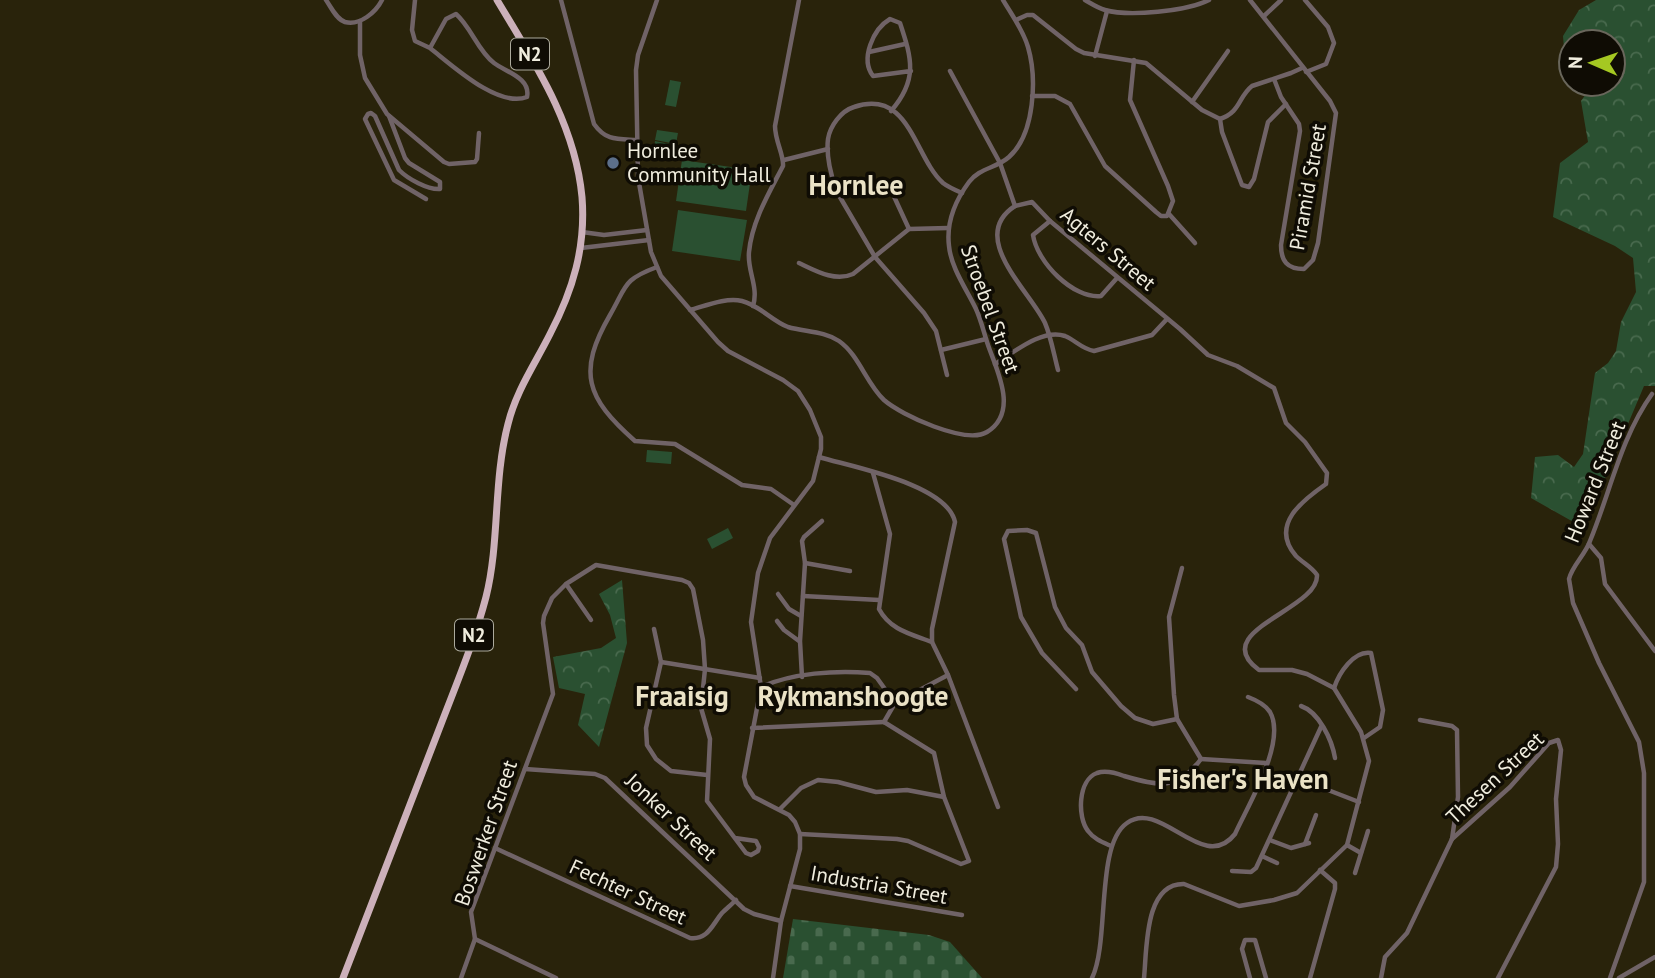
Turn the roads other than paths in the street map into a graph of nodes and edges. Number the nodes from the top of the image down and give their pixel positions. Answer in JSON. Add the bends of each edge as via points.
{"nodes":[{"id":1,"x":326,"y":0,"type":"edge"},
{"id":2,"x":382,"y":0,"type":"edge"},
{"id":3,"x":415,"y":0,"type":"edge"},
{"id":4,"x":497,"y":0,"type":"edge"},
{"id":5,"x":561,"y":0,"type":"edge"},
{"id":6,"x":657,"y":0,"type":"edge"},
{"id":7,"x":799,"y":0,"type":"edge"},
{"id":8,"x":1003,"y":0,"type":"edge"},
{"id":9,"x":1086,"y":0,"type":"edge"},
{"id":10,"x":1209,"y":0,"type":"edge"},
{"id":11,"x":1251,"y":0,"type":"edge"},
{"id":12,"x":1281,"y":0,"type":"edge"},
{"id":13,"x":1305,"y":0,"type":"edge"},
{"id":14,"x":1107,"y":11,"type":"junction"},
{"id":15,"x":1264,"y":16,"type":"junction"},
{"id":16,"x":1016,"y":20,"type":"junction"},
{"id":17,"x":360,"y":21,"type":"junction"},
{"id":18,"x":906,"y":44,"type":"junction"},
{"id":19,"x":430,"y":48,"type":"junction"},
{"id":20,"x":1228,"y":51,"type":"dead end"},
{"id":21,"x":869,"y":52,"type":"junction"},
{"id":22,"x":1096,"y":56,"type":"junction"},
{"id":23,"x":1134,"y":60,"type":"junction"},
{"id":24,"x":1303,"y":70,"type":"junction"},
{"id":25,"x":911,"y":71,"type":"junction"},
{"id":26,"x":950,"y":71,"type":"dead end"},
{"id":27,"x":1274,"y":79,"type":"junction"},
{"id":28,"x":1032,"y":96,"type":"junction"},
{"id":29,"x":1192,"y":102,"type":"junction"},
{"id":30,"x":1286,"y":104,"type":"junction"},
{"id":31,"x":891,"y":111,"type":"junction"},
{"id":32,"x":389,"y":116,"type":"junction"},
{"id":33,"x":1220,"y":119,"type":"junction"},
{"id":34,"x":479,"y":133,"type":"dead end"},
{"id":35,"x":637,"y":140,"type":"junction"},
{"id":36,"x":828,"y":149,"type":"junction"},
{"id":37,"x":783,"y":160,"type":"junction"},
{"id":38,"x":1000,"y":163,"type":"junction"},
{"id":39,"x":891,"y":190,"type":"dead end"},
{"id":40,"x":962,"y":193,"type":"junction"},
{"id":41,"x":426,"y":199,"type":"dead end"},
{"id":42,"x":1015,"y":206,"type":"junction"},
{"id":43,"x":1169,"y":214,"type":"junction"},
{"id":44,"x":1050,"y":221,"type":"junction"},
{"id":45,"x":948,"y":228,"type":"junction"},
{"id":46,"x":909,"y":229,"type":"junction"},
{"id":47,"x":647,"y":230,"type":"junction"},
{"id":48,"x":582,"y":232,"type":"junction"},
{"id":49,"x":649,"y":240,"type":"junction"},
{"id":50,"x":1195,"y":243,"type":"dead end"},
{"id":51,"x":581,"y":248,"type":"junction"},
{"id":52,"x":875,"y":257,"type":"junction"},
{"id":53,"x":799,"y":263,"type":"dead end"},
{"id":54,"x":657,"y":267,"type":"junction"},
{"id":55,"x":1117,"y":278,"type":"junction"},
{"id":56,"x":753,"y":306,"type":"junction"},
{"id":57,"x":690,"y":310,"type":"junction"},
{"id":58,"x":1167,"y":319,"type":"junction"},
{"id":59,"x":1049,"y":336,"type":"junction"},
{"id":60,"x":986,"y":339,"type":"junction"},
{"id":61,"x":941,"y":350,"type":"junction"},
{"id":62,"x":995,"y":364,"type":"junction"},
{"id":63,"x":1058,"y":370,"type":"dead end"},
{"id":64,"x":947,"y":375,"type":"dead end"},
{"id":65,"x":1652,"y":394,"type":"dead end"},
{"id":66,"x":819,"y":457,"type":"junction"},
{"id":67,"x":873,"y":473,"type":"junction"},
{"id":68,"x":794,"y":505,"type":"junction"},
{"id":69,"x":822,"y":521,"type":"dead end"},
{"id":70,"x":1589,"y":544,"type":"junction"},
{"id":71,"x":805,"y":563,"type":"junction"},
{"id":72,"x":1182,"y":568,"type":"dead end"},
{"id":73,"x":850,"y":571,"type":"dead end"},
{"id":74,"x":566,"y":584,"type":"junction"},
{"id":75,"x":778,"y":594,"type":"dead end"},
{"id":76,"x":803,"y":596,"type":"junction"},
{"id":77,"x":879,"y":600,"type":"junction"},
{"id":78,"x":801,"y":616,"type":"junction"},
{"id":79,"x":591,"y":620,"type":"dead end"},
{"id":80,"x":776,"y":621,"type":"dead end"},
{"id":81,"x":654,"y":629,"type":"dead end"},
{"id":82,"x":800,"y":641,"type":"junction"},
{"id":83,"x":932,"y":642,"type":"junction"},
{"id":84,"x":1655,"y":652,"type":"edge"},
{"id":85,"x":661,"y":662,"type":"junction"},
{"id":86,"x":705,"y":669,"type":"junction"},
{"id":87,"x":948,"y":674,"type":"junction"},
{"id":88,"x":802,"y":677,"type":"junction"},
{"id":89,"x":760,"y":678,"type":"junction"},
{"id":90,"x":761,"y":687,"type":"junction"},
{"id":91,"x":1334,"y":688,"type":"junction"},
{"id":92,"x":1076,"y":689,"type":"dead end"},
{"id":93,"x":1248,"y":697,"type":"dead end"},
{"id":94,"x":895,"y":703,"type":"junction"},
{"id":95,"x":1301,"y":706,"type":"dead end"},
{"id":96,"x":1177,"y":719,"type":"junction"},
{"id":97,"x":1420,"y":720,"type":"dead end"},
{"id":98,"x":884,"y":722,"type":"junction"},
{"id":99,"x":1321,"y":727,"type":"junction"},
{"id":100,"x":752,"y":728,"type":"junction"},
{"id":101,"x":1364,"y":738,"type":"junction"},
{"id":102,"x":1335,"y":758,"type":"dead end"},
{"id":103,"x":1201,"y":759,"type":"junction"},
{"id":104,"x":1266,"y":763,"type":"junction"},
{"id":105,"x":525,"y":769,"type":"junction"},
{"id":106,"x":707,"y":775,"type":"junction"},
{"id":107,"x":1297,"y":778,"type":"junction"},
{"id":108,"x":944,"y":797,"type":"junction"},
{"id":109,"x":1359,"y":802,"type":"junction"},
{"id":110,"x":998,"y":807,"type":"dead end"},
{"id":111,"x":780,"y":809,"type":"junction"},
{"id":112,"x":1316,"y":815,"type":"dead end"},
{"id":113,"x":1368,"y":831,"type":"dead end"},
{"id":114,"x":800,"y":834,"type":"junction"},
{"id":115,"x":735,"y":838,"type":"junction"},
{"id":116,"x":1452,"y":839,"type":"junction"},
{"id":117,"x":1269,"y":840,"type":"junction"},
{"id":118,"x":1347,"y":845,"type":"junction"},
{"id":119,"x":1111,"y":846,"type":"junction"},
{"id":120,"x":495,"y":848,"type":"junction"},
{"id":121,"x":1361,"y":853,"type":"junction"},
{"id":122,"x":1262,"y":856,"type":"junction"},
{"id":123,"x":1277,"y":863,"type":"dead end"},
{"id":124,"x":1320,"y":870,"type":"junction"},
{"id":125,"x":1232,"y":871,"type":"dead end"},
{"id":126,"x":1354,"y":873,"type":"dead end"},
{"id":127,"x":790,"y":886,"type":"junction"},
{"id":128,"x":736,"y":900,"type":"junction"},
{"id":129,"x":962,"y":915,"type":"dead end"},
{"id":130,"x":781,"y":922,"type":"junction"},
{"id":131,"x":475,"y":939,"type":"junction"},
{"id":132,"x":1655,"y":957,"type":"edge"},
{"id":133,"x":342,"y":978,"type":"edge"},
{"id":134,"x":461,"y":978,"type":"edge"},
{"id":135,"x":556,"y":978,"type":"edge"},
{"id":136,"x":773,"y":978,"type":"edge"},
{"id":137,"x":1092,"y":978,"type":"edge"},
{"id":138,"x":1144,"y":978,"type":"edge"},
{"id":139,"x":1250,"y":978,"type":"edge"},
{"id":140,"x":1266,"y":978,"type":"edge"},
{"id":141,"x":1310,"y":978,"type":"edge"},
{"id":142,"x":1381,"y":978,"type":"edge"},
{"id":143,"x":1498,"y":978,"type":"edge"},
{"id":144,"x":1610,"y":978,"type":"edge"},
{"id":145,"x":1619,"y":978,"type":"edge"}],
"edges":[{"from":1,"to":17,"type":"street","via":[[342,21]]},
{"from":2,"to":17,"type":"street"},
{"from":3,"to":19,"type":"street","via":[[413,38]]},
{"from":4,"to":48,"type":"highway","number":"N2","via":[[550,90],[570,139],[582,197]]},
{"from":5,"to":35,"type":"street","via":[[594,124],[607,137]]},
{"from":6,"to":35,"type":"street","via":[[636,64]]},
{"from":7,"to":37,"type":"street","via":[[775,126]]},
{"from":8,"to":16,"type":"street","name":"Stroebel Street"},
{"from":9,"to":14,"type":"street"},
{"from":10,"to":14,"type":"street","via":[[1180,10]]},
{"from":11,"to":15,"type":"street"},
{"from":12,"to":15,"type":"street"},
{"from":13,"to":24,"type":"street","via":[[1328,27],[1334,43],[1326,64]]},
{"from":14,"to":22,"type":"street"},
{"from":15,"to":24,"type":"street"},
{"from":16,"to":22,"type":"street","via":[[1033,15],[1076,49]]},
{"from":16,"to":28,"type":"street","name":"Stroebel Street","via":[[1029,48]]},
{"from":17,"to":32,"type":"street","via":[[365,79]]},
{"from":18,"to":21,"type":"street"},
{"from":18,"to":21,"type":"street","via":[[900,23],[890,19],[880,27]]},
{"from":18,"to":25,"type":"street"},
{"from":19,"to":19,"type":"street","via":[[446,19],[456,13],[489,58],[524,82],[527,97],[495,95]]},
{"from":20,"to":29,"type":"street"},
{"from":21,"to":25,"type":"street","via":[[867,66],[873,76]]},
{"from":22,"to":23,"type":"street"},
{"from":23,"to":29,"type":"street","via":[[1146,63]]},
{"from":23,"to":43,"type":"street","via":[[1130,100],[1168,186]]},
{"from":24,"to":27,"type":"street"},
{"from":24,"to":30,"type":"street","name":"Piramid Street","via":[[1330,102],[1337,121],[1318,243],[1313,260],[1302,269],[1285,264],[1281,256],[1300,131]]},
{"from":25,"to":31,"type":"street","via":[[907,88]]},
{"from":26,"to":38,"type":"street"},
{"from":27,"to":30,"type":"street","name":"Piramid Street"},
{"from":27,"to":33,"type":"street","via":[[1252,86],[1234,113]]},
{"from":28,"to":38,"type":"street","name":"Stroebel Street","via":[[1026,133]]},
{"from":28,"to":43,"type":"street","via":[[1055,96],[1070,104],[1105,166],[1161,216]]},
{"from":29,"to":33,"type":"street"},
{"from":30,"to":33,"type":"street","via":[[1268,122],[1249,187],[1242,185]]},
{"from":31,"to":36,"type":"street","via":[[864,104],[846,110],[828,137]]},
{"from":31,"to":40,"type":"street","via":[[906,123],[935,174]]},
{"from":32,"to":34,"type":"street","via":[[449,164],[475,162]]},
{"from":32,"to":41,"type":"street","via":[[409,163],[440,182],[440,189],[404,175],[375,116],[371,113],[365,119],[394,180]]},
{"from":35,"to":47,"type":"street"},
{"from":36,"to":37,"type":"street"},
{"from":36,"to":52,"type":"street","via":[[837,192]]},
{"from":37,"to":56,"type":"street","via":[[749,252]]},
{"from":38,"to":40,"type":"street","name":"Stroebel Street","via":[[977,174]]},
{"from":38,"to":42,"type":"street"},
{"from":39,"to":46,"type":"street"},
{"from":40,"to":45,"type":"street","name":"Stroebel Street"},
{"from":42,"to":44,"type":"street","name":"Agters Street","via":[[1032,202]]},
{"from":42,"to":59,"type":"street","via":[[998,223],[1000,249]]},
{"from":43,"to":50,"type":"street"},
{"from":44,"to":55,"type":"street","name":"Agters Street"},
{"from":44,"to":55,"type":"street","via":[[1033,235],[1048,267],[1090,297],[1101,296]]},
{"from":45,"to":46,"type":"street"},
{"from":45,"to":60,"type":"street","name":"Stroebel Street","via":[[949,250]]},
{"from":46,"to":52,"type":"street"},
{"from":47,"to":48,"type":"street","via":[[604,235]]},
{"from":47,"to":49,"type":"street"},
{"from":48,"to":51,"type":"highway","number":"N2"},
{"from":49,"to":51,"type":"street"},
{"from":49,"to":54,"type":"street"},
{"from":51,"to":133,"type":"highway","number":"N2","via":[[568,297],[528,373],[508,424],[494,555],[475,632]]},
{"from":52,"to":53,"type":"street","via":[[845,278]]},
{"from":52,"to":61,"type":"street","via":[[924,313]]},
{"from":54,"to":57,"type":"street"},
{"from":54,"to":68,"type":"street","via":[[628,281],[593,347],[590,367],[601,406],[635,441],[675,444],[742,485],[771,489]]},
{"from":55,"to":58,"type":"street","name":"Agters Street"},
{"from":56,"to":57,"type":"street","name":"Stroebel Street","via":[[733,300]]},
{"from":56,"to":62,"type":"street","name":"Stroebel Street","via":[[788,327],[836,339],[886,402],[923,422],[962,435],[982,434],[998,421],[1004,394]]},
{"from":57,"to":66,"type":"street","via":[[728,351],[798,391],[818,428]]},
{"from":58,"to":59,"type":"street","via":[[1152,335],[1094,351],[1062,335]]},
{"from":58,"to":91,"type":"street","name":"Agters Street","via":[[1209,355],[1274,388],[1286,424],[1327,473],[1326,484],[1302,501],[1287,530],[1295,555],[1314,571],[1316,585],[1253,633],[1244,649],[1259,670],[1281,668],[1307,674]]},
{"from":59,"to":62,"type":"street"},
{"from":59,"to":63,"type":"street"},
{"from":60,"to":61,"type":"street"},
{"from":60,"to":62,"type":"street","name":"Stroebel Street"},
{"from":61,"to":64,"type":"street"},
{"from":65,"to":70,"type":"street","name":"Howard Street","via":[[1621,458]]},
{"from":66,"to":67,"type":"street"},
{"from":66,"to":68,"type":"street","via":[[813,481]]},
{"from":67,"to":77,"type":"street","via":[[890,534]]},
{"from":67,"to":83,"type":"street","via":[[924,490],[941,500],[953,516]]},
{"from":68,"to":89,"type":"street","via":[[770,538],[758,573],[751,622]]},
{"from":69,"to":71,"type":"street","via":[[803,539]]},
{"from":70,"to":84,"type":"street","via":[[1601,558],[1605,583]]},
{"from":70,"to":144,"type":"street","name":"Howard Street","via":[[1569,576],[1569,588],[1639,742],[1644,773],[1644,882]]},
{"from":71,"to":73,"type":"street"},
{"from":71,"to":76,"type":"street"},
{"from":72,"to":96,"type":"street","via":[[1169,626]]},
{"from":74,"to":79,"type":"street"},
{"from":74,"to":86,"type":"street","via":[[602,565],[689,583],[701,626]]},
{"from":74,"to":105,"type":"street","name":"Boswerker Street","via":[[552,598],[544,616],[554,688]]},
{"from":75,"to":78,"type":"street"},
{"from":76,"to":77,"type":"street"},
{"from":76,"to":78,"type":"street"},
{"from":77,"to":83,"type":"street","via":[[888,624]]},
{"from":78,"to":82,"type":"street"},
{"from":80,"to":82,"type":"street"},
{"from":81,"to":85,"type":"street"},
{"from":82,"to":88,"type":"street"},
{"from":83,"to":87,"type":"street"},
{"from":85,"to":86,"type":"street"},
{"from":85,"to":106,"type":"street","via":[[646,728],[647,745],[671,771]]},
{"from":86,"to":89,"type":"street"},
{"from":86,"to":106,"type":"street","via":[[700,702],[710,739]]},
{"from":87,"to":94,"type":"street"},
{"from":87,"to":110,"type":"street"},
{"from":88,"to":90,"type":"street"},
{"from":88,"to":94,"type":"street","via":[[870,673]]},
{"from":89,"to":90,"type":"street"},
{"from":90,"to":100,"type":"street"},
{"from":91,"to":101,"type":"street"},
{"from":91,"to":101,"type":"street","via":[[1345,667],[1361,654],[1371,653],[1383,715],[1380,727]]},
{"from":92,"to":96,"type":"street","via":[[1042,653],[1021,617],[1004,539],[1008,531],[1036,533],[1055,607],[1082,645],[1093,672],[1121,706],[1135,718],[1153,724]]},
{"from":93,"to":104,"type":"street","via":[[1262,704],[1272,717],[1274,744]]},
{"from":94,"to":98,"type":"street"},
{"from":95,"to":99,"type":"street","via":[[1311,710]]},
{"from":96,"to":103,"type":"street"},
{"from":97,"to":116,"type":"street","via":[[1452,726],[1458,734],[1458,797]]},
{"from":98,"to":100,"type":"street"},
{"from":98,"to":108,"type":"street","via":[[934,753]]},
{"from":99,"to":102,"type":"street"},
{"from":99,"to":107,"type":"street"},
{"from":100,"to":111,"type":"street","via":[[744,768],[746,785],[761,802]]},
{"from":101,"to":109,"type":"street","via":[[1369,766]]},
{"from":103,"to":104,"type":"street"},
{"from":103,"to":119,"type":"street","via":[[1186,777],[1167,783],[1142,782],[1110,772],[1091,777],[1083,793],[1082,819],[1091,834]]},
{"from":104,"to":119,"type":"street","via":[[1235,834],[1227,841],[1203,846],[1143,817],[1123,826]]},
{"from":105,"to":120,"type":"street","name":"Boswerker Street"},
{"from":105,"to":128,"type":"street","name":"Jonker Street","via":[[606,778]]},
{"from":106,"to":115,"type":"street","via":[[707,801]]},
{"from":107,"to":109,"type":"street"},
{"from":107,"to":117,"type":"street"},
{"from":108,"to":111,"type":"street","via":[[907,790],[876,792],[818,780]]},
{"from":108,"to":114,"type":"street","via":[[969,858],[961,864],[908,841]]},
{"from":109,"to":118,"type":"street"},
{"from":111,"to":114,"type":"street","via":[[795,822]]},
{"from":112,"to":117,"type":"street","via":[[1307,844],[1291,848]]},
{"from":113,"to":121,"type":"street"},
{"from":114,"to":127,"type":"street"},
{"from":115,"to":115,"type":"street","via":[[746,853],[758,851],[756,841]]},
{"from":116,"to":142,"type":"street","via":[[1407,933],[1385,957]]},
{"from":116,"to":143,"type":"street","name":"Thesen Street","via":[[1510,787],[1549,743],[1558,740],[1556,867]]},
{"from":117,"to":122,"type":"street"},
{"from":118,"to":121,"type":"street"},
{"from":118,"to":124,"type":"street"},
{"from":119,"to":137,"type":"street"},
{"from":120,"to":128,"type":"street","name":"Fechter Street","via":[[690,938],[706,935]]},
{"from":120,"to":131,"type":"street","name":"Boswerker Street","via":[[471,912]]},
{"from":121,"to":126,"type":"street"},
{"from":122,"to":123,"type":"street"},
{"from":122,"to":125,"type":"street","via":[[1254,870]]},
{"from":124,"to":138,"type":"street","via":[[1297,893],[1242,906],[1184,884],[1164,891],[1153,907]]},
{"from":124,"to":141,"type":"street","via":[[1335,883],[1335,891]]},
{"from":127,"to":129,"type":"street","name":"Industria Street"},
{"from":127,"to":130,"type":"street"},
{"from":128,"to":130,"type":"street","name":"Jonker Street","via":[[754,914]]},
{"from":130,"to":136,"type":"street"},
{"from":131,"to":134,"type":"street","name":"Boswerker Street"},
{"from":131,"to":135,"type":"street"},
{"from":132,"to":145,"type":"street"},
{"from":139,"to":140,"type":"street","via":[[1242,946],[1250,938],[1255,940]]}]}
